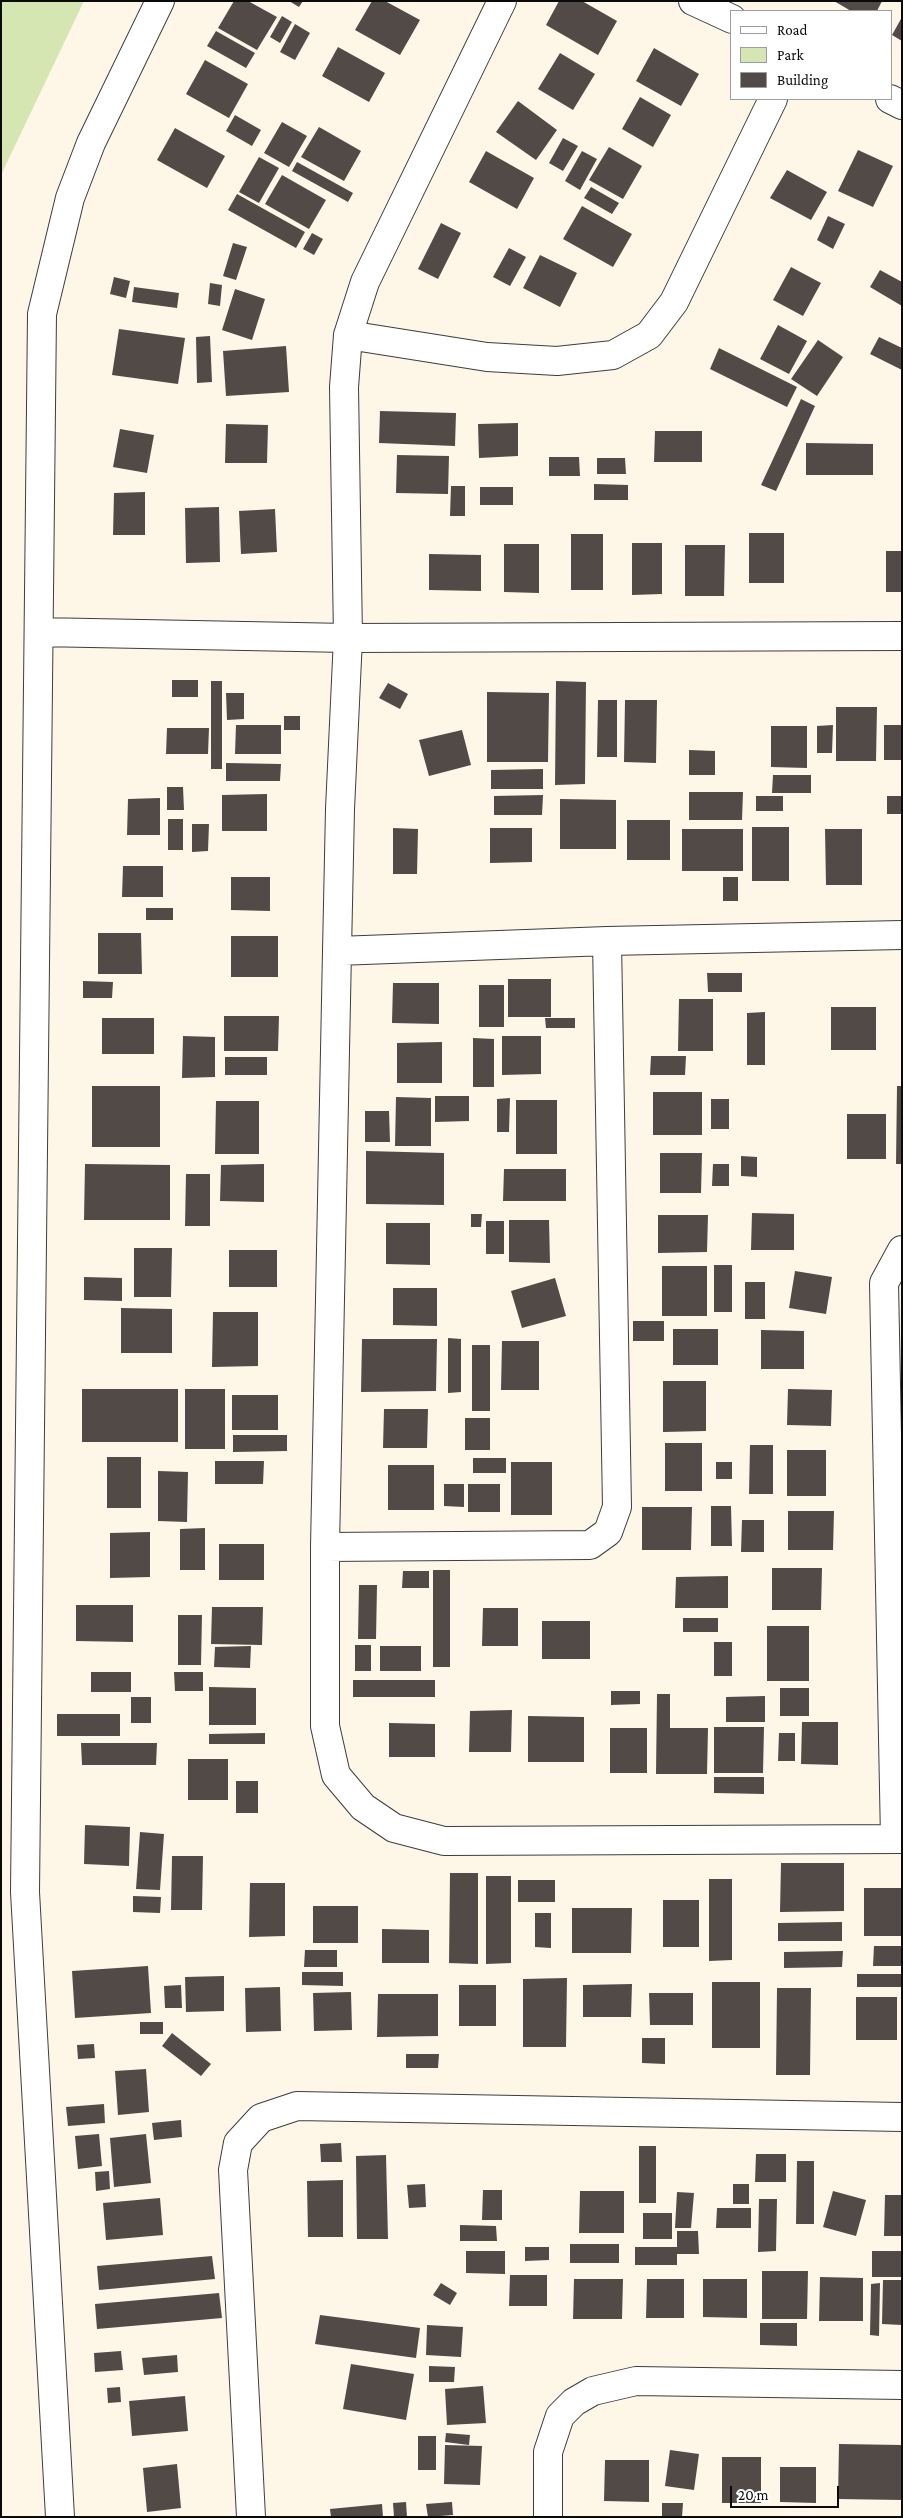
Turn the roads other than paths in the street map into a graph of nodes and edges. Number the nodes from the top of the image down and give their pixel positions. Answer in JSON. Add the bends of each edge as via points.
{"nodes":[{"id":1,"x":160,"y":1,"type":"edge"},
{"id":2,"x":502,"y":1,"type":"edge"},
{"id":3,"x":693,"y":1,"type":"edge"},
{"id":4,"x":730,"y":19,"type":"edge"},
{"id":5,"x":773,"y":100,"type":"edge"},
{"id":6,"x":348,"y":335,"type":"junction"},
{"id":7,"x":39,"y":632,"type":"junction"},
{"id":8,"x":902,"y":636,"type":"edge"},
{"id":9,"x":348,"y":638,"type":"junction"},
{"id":10,"x":902,"y":935,"type":"edge"},
{"id":11,"x":607,"y":941,"type":"junction"},
{"id":12,"x":337,"y":951,"type":"junction"},
{"id":13,"x":902,"y":1250,"type":"edge"},
{"id":14,"x":325,"y":1547,"type":"junction"},
{"id":15,"x":898,"y":1839,"type":"edge"},
{"id":16,"x":902,"y":2117,"type":"edge"},
{"id":17,"x":902,"y":2385,"type":"edge"},
{"id":18,"x":60,"y":2517,"type":"edge"},
{"id":19,"x":251,"y":2517,"type":"edge"},
{"id":20,"x":548,"y":2517,"type":"edge"}],
"edges":[{"from":1,"to":7,"type":"street","via":[[91,143],[70,198],[42,314]]},
{"from":2,"to":6,"type":"street","via":[[365,282]]},
{"from":3,"to":4,"type":"street"},
{"from":5,"to":6,"type":"street","via":[[674,302],[649,334],[613,355],[557,361],[487,357]]},
{"from":6,"to":9,"type":"street","via":[[344,387]]},
{"from":7,"to":9,"type":"street"},
{"from":7,"to":18,"type":"street","via":[[25,1892]]},
{"from":8,"to":9,"type":"street"},
{"from":9,"to":12,"type":"street"},
{"from":10,"to":11,"type":"street"},
{"from":11,"to":12,"type":"street"},
{"from":11,"to":14,"type":"street","via":[[617,1507],[608,1532],[590,1545]]},
{"from":12,"to":14,"type":"street"},
{"from":13,"to":15,"type":"street","via":[[884,1283]]},
{"from":14,"to":15,"type":"street","via":[[325,1726],[336,1775],[364,1807],[394,1828],[444,1841]]},
{"from":16,"to":19,"type":"street","via":[[297,2106],[261,2118],[238,2142],[233,2170]]},
{"from":17,"to":20,"type":"street","via":[[636,2381],[593,2391],[574,2402],[560,2416],[548,2452]]}]}
